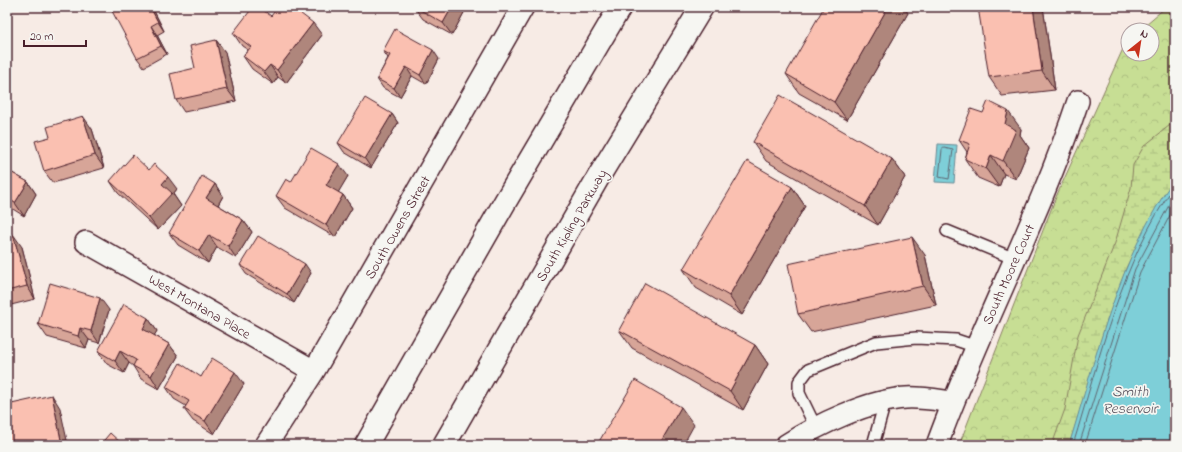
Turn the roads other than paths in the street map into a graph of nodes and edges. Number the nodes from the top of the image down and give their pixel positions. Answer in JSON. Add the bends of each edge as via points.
{"nodes":[{"id":1,"x":523,"y":7,"type":"edge"},
{"id":2,"x":620,"y":7,"type":"edge"},
{"id":3,"x":702,"y":7,"type":"edge"},
{"id":4,"x":1078,"y":102,"type":"dead end"},
{"id":5,"x":947,"y":231,"type":"dead end"},
{"id":6,"x":86,"y":242,"type":"dead end"},
{"id":7,"x":1015,"y":259,"type":"junction"},
{"id":8,"x":977,"y":347,"type":"junction"},
{"id":9,"x":314,"y":371,"type":"junction"},
{"id":10,"x":884,"y":402,"type":"junction"},
{"id":11,"x":952,"y":402,"type":"junction"},
{"id":12,"x":816,"y":428,"type":"junction"},
{"id":13,"x":266,"y":445,"type":"edge"},
{"id":14,"x":366,"y":445,"type":"edge"},
{"id":15,"x":444,"y":445,"type":"edge"},
{"id":16,"x":786,"y":445,"type":"edge"},
{"id":17,"x":873,"y":445,"type":"edge"},
{"id":18,"x":936,"y":445,"type":"edge"}],
"edges":[{"from":1,"to":9,"type":"street","name":"South Owens Street"},
{"from":2,"to":14,"type":"main road"},
{"from":3,"to":15,"type":"main road","name":"South Kipling Parkway","via":[[599,176]]},
{"from":4,"to":7,"type":"street","name":"South Moore Court"},
{"from":5,"to":7,"type":"lane"},
{"from":6,"to":9,"type":"street","name":"West Montana Place"},
{"from":7,"to":8,"type":"street","name":"South Moore Court"},
{"from":8,"to":11,"type":"street","name":"South Moore Court"},
{"from":8,"to":12,"type":"lane","via":[[956,340],[916,338],[876,342],[808,370],[799,382],[799,393]]},
{"from":9,"to":13,"type":"street","name":"South Owens Street"},
{"from":10,"to":11,"type":"street","via":[[905,398]]},
{"from":10,"to":12,"type":"street"},
{"from":10,"to":17,"type":"lane"},
{"from":11,"to":18,"type":"street","name":"South Moore Court"},
{"from":12,"to":16,"type":"street"}]}
